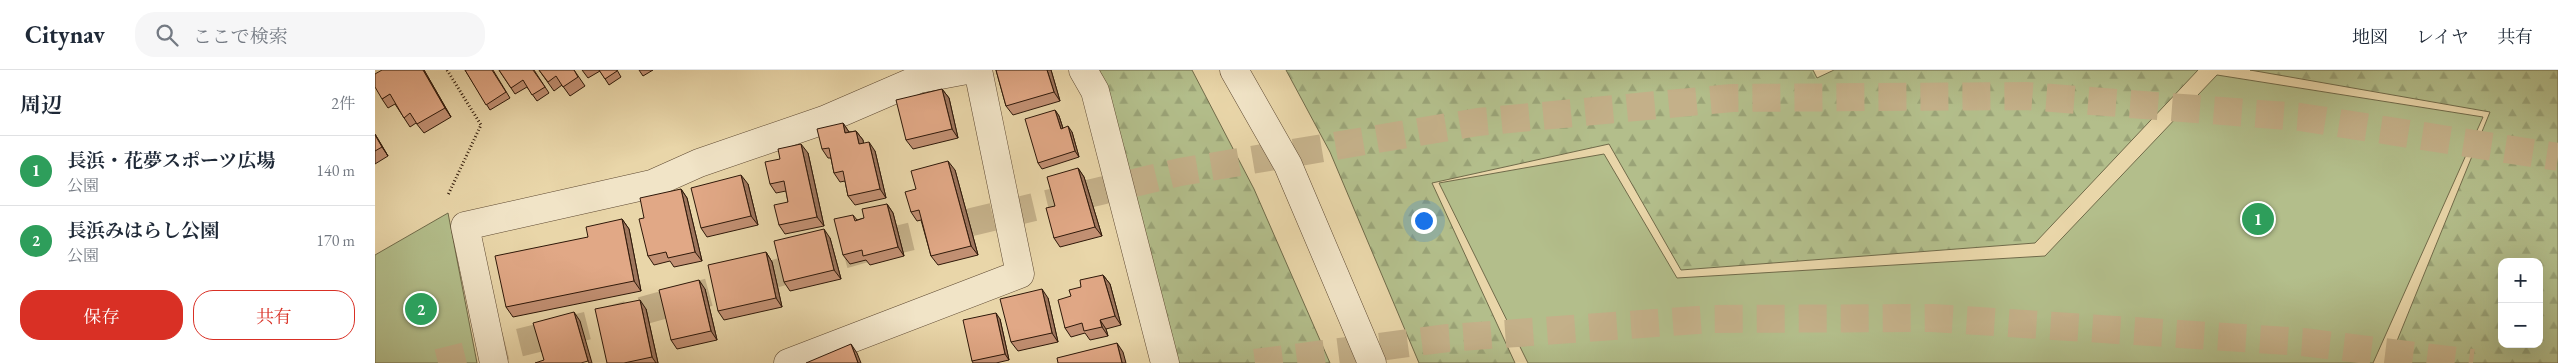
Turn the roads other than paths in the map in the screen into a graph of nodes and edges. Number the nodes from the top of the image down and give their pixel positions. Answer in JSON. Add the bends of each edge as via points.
{"nodes":[{"id":1,"x":967,"y":70,"type":"edge"},
{"id":2,"x":978,"y":70,"type":"edge"},
{"id":3,"x":1083,"y":70,"type":"edge"},
{"id":4,"x":1234,"y":70,"type":"edge"},
{"id":5,"x":494,"y":363,"type":"edge"},
{"id":6,"x":788,"y":363,"type":"edge"},
{"id":7,"x":1165,"y":363,"type":"edge"},
{"id":8,"x":1372,"y":363,"type":"edge"}],
"edges":[{"from":1,"to":5,"type":"street","via":[[919,79],[823,120],[699,163],[652,184],[465,226]]},
{"from":2,"to":6,"type":"street","via":[[1020,274]]},
{"from":3,"to":7,"type":"street","via":[[1095,91]]},
{"from":4,"to":8,"type":"street","via":[[1288,165]]}]}
